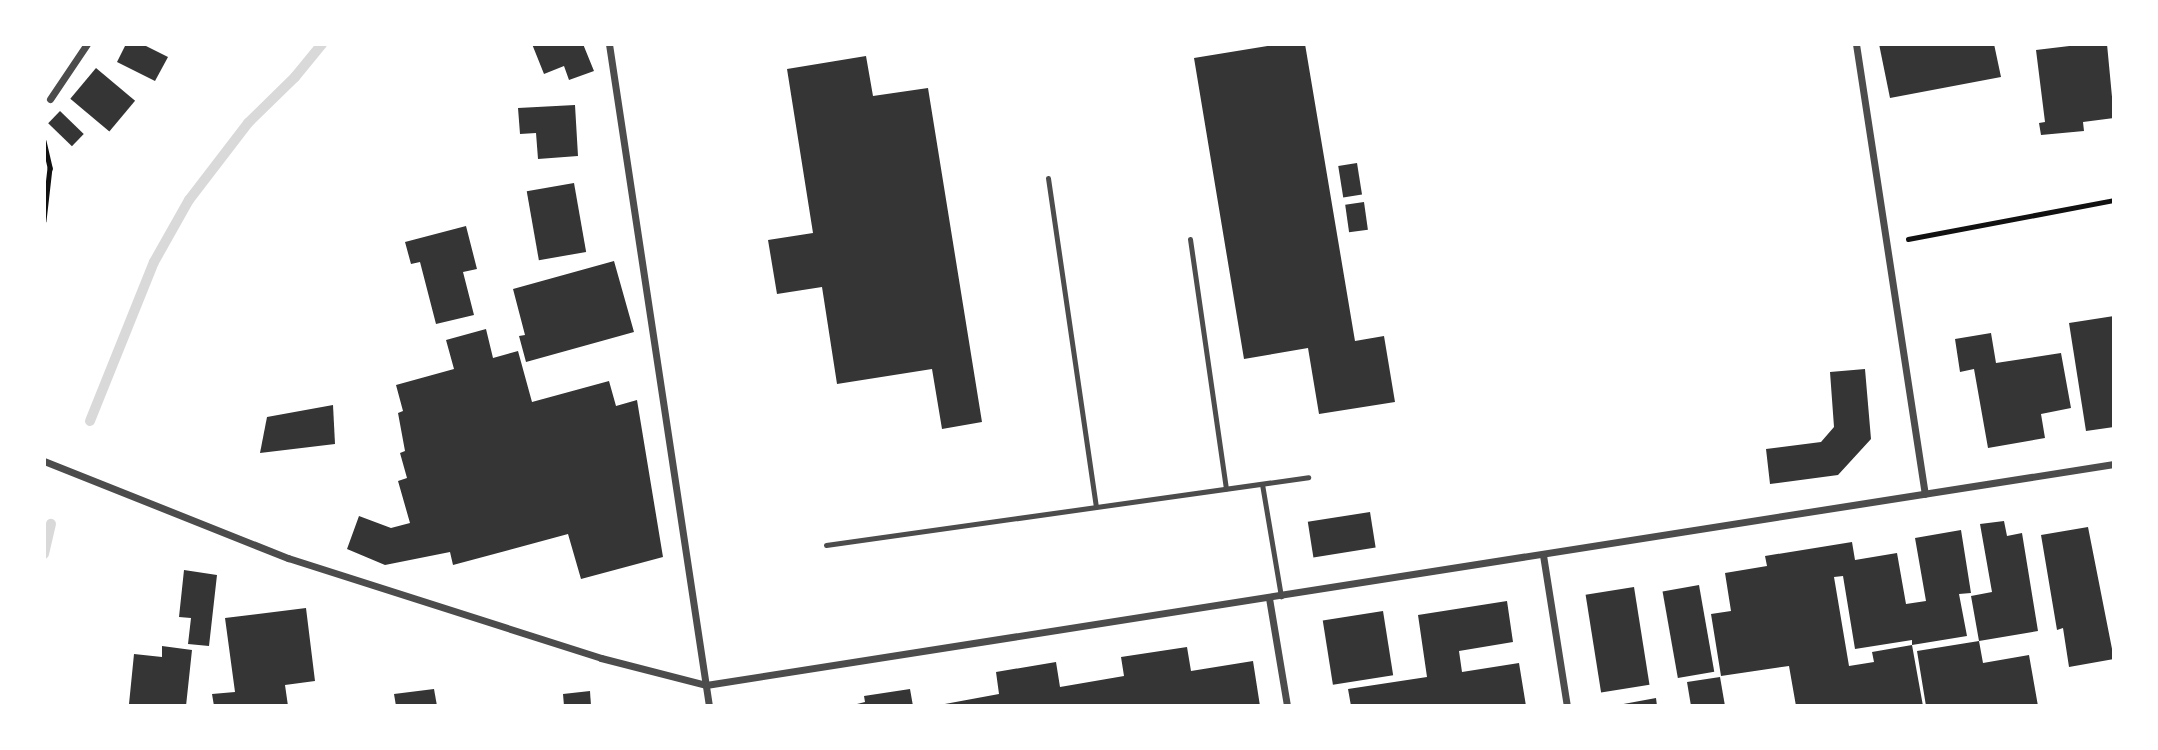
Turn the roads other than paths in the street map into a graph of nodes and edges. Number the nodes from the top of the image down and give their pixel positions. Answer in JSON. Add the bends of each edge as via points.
{"nodes":[{"id":1,"x":88,"y":44,"type":"edge"},
{"id":2,"x":609,"y":44,"type":"edge"},
{"id":3,"x":1856,"y":44,"type":"edge"},
{"id":4,"x":50,"y":99,"type":"dead end"},
{"id":5,"x":1048,"y":178,"type":"dead end"},
{"id":6,"x":1190,"y":239,"type":"dead end"},
{"id":7,"x":44,"y":461,"type":"edge"},
{"id":8,"x":2114,"y":464,"type":"edge"},
{"id":9,"x":1308,"y":477,"type":"dead end"},
{"id":10,"x":1262,"y":484,"type":"junction"},
{"id":11,"x":1227,"y":488,"type":"junction"},
{"id":12,"x":1926,"y":494,"type":"junction"},
{"id":13,"x":1097,"y":507,"type":"junction"},
{"id":14,"x":826,"y":545,"type":"dead end"},
{"id":15,"x":1543,"y":555,"type":"junction"},
{"id":16,"x":1281,"y":596,"type":"junction"},
{"id":17,"x":1269,"y":598,"type":"junction"},
{"id":18,"x":706,"y":685,"type":"junction"},
{"id":19,"x":709,"y":706,"type":"edge"},
{"id":20,"x":1287,"y":706,"type":"edge"},
{"id":21,"x":1567,"y":706,"type":"edge"}],
"edges":[{"from":1,"to":4,"type":"street"},
{"from":2,"to":18,"type":"street"},
{"from":3,"to":12,"type":"street"},
{"from":5,"to":13,"type":"lane"},
{"from":6,"to":11,"type":"lane"},
{"from":7,"to":18,"type":"street","via":[[288,558],[588,654]]},
{"from":8,"to":12,"type":"street"},
{"from":9,"to":10,"type":"lane"},
{"from":10,"to":11,"type":"lane"},
{"from":10,"to":16,"type":"lane"},
{"from":11,"to":13,"type":"lane"},
{"from":12,"to":15,"type":"street"},
{"from":13,"to":14,"type":"lane"},
{"from":15,"to":16,"type":"street"},
{"from":15,"to":21,"type":"street"},
{"from":16,"to":17,"type":"street"},
{"from":17,"to":18,"type":"street"},
{"from":17,"to":20,"type":"street"},
{"from":18,"to":19,"type":"street"}]}
